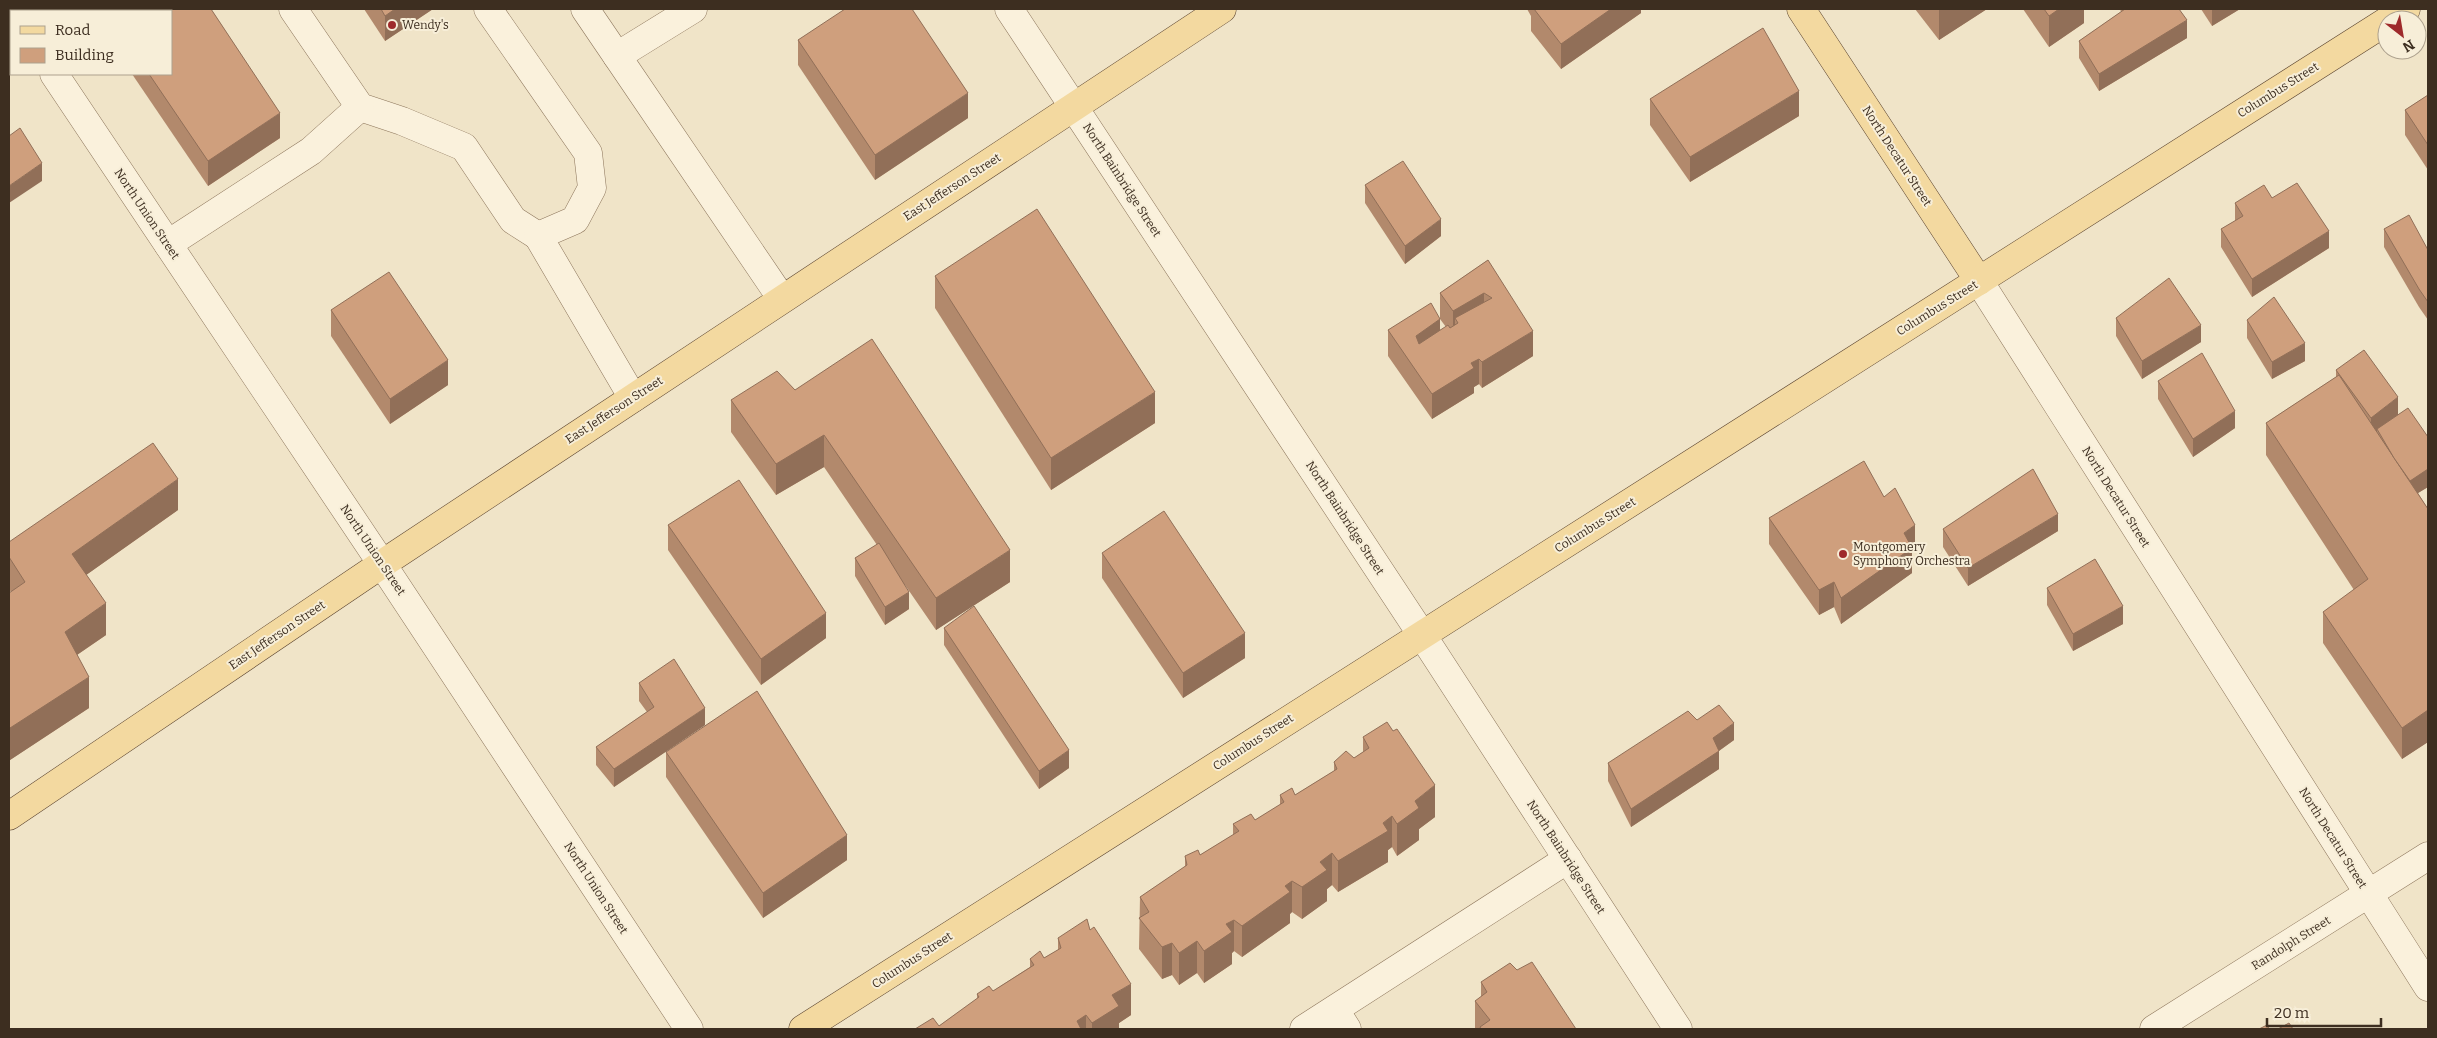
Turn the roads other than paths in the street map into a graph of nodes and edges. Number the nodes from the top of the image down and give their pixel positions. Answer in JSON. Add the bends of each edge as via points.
{"nodes":[{"id":1,"x":293,"y":9,"type":"edge"},
{"id":2,"x":488,"y":9,"type":"edge"},
{"id":3,"x":585,"y":9,"type":"edge"},
{"id":4,"x":1009,"y":9,"type":"edge"},
{"id":5,"x":1222,"y":9,"type":"edge"},
{"id":6,"x":1801,"y":9,"type":"edge"},
{"id":7,"x":688,"y":10,"type":"edge"},
{"id":8,"x":2377,"y":27,"type":"edge"},
{"id":9,"x":617,"y":56,"type":"junction"},
{"id":10,"x":55,"y":75,"type":"edge"},
{"id":11,"x":1074,"y":106,"type":"junction"},
{"id":12,"x":360,"y":107,"type":"junction"},
{"id":13,"x":538,"y":236,"type":"junction"},
{"id":14,"x":168,"y":244,"type":"junction"},
{"id":15,"x":1979,"y":281,"type":"junction"},
{"id":16,"x":782,"y":299,"type":"junction"},
{"id":17,"x":633,"y":398,"type":"junction"},
{"id":18,"x":382,"y":564,"type":"junction"},
{"id":19,"x":1422,"y":635,"type":"junction"},
{"id":20,"x":9,"y":816,"type":"edge"},
{"id":21,"x":2428,"y":856,"type":"edge"},
{"id":22,"x":1568,"y":859,"type":"junction"},
{"id":23,"x":2369,"y":894,"type":"junction"},
{"id":24,"x":2428,"y":987,"type":"edge"},
{"id":25,"x":1341,"y":1019,"type":"edge"},
{"id":26,"x":689,"y":1029,"type":"edge"},
{"id":27,"x":803,"y":1029,"type":"edge"},
{"id":28,"x":1304,"y":1029,"type":"edge"},
{"id":29,"x":1678,"y":1029,"type":"edge"},
{"id":30,"x":2154,"y":1029,"type":"edge"}],
"edges":[{"from":1,"to":12,"type":"street"},
{"from":2,"to":13,"type":"street","via":[[588,153],[592,188],[575,220]]},
{"from":3,"to":9,"type":"street"},
{"from":4,"to":11,"type":"street","name":"North Bainbridge Street"},
{"from":5,"to":11,"type":"main road","name":"East Jefferson Street"},
{"from":6,"to":15,"type":"main road","name":"North Decatur Street"},
{"from":7,"to":9,"type":"street"},
{"from":8,"to":15,"type":"main road","name":"Columbus Street"},
{"from":9,"to":16,"type":"street"},
{"from":10,"to":14,"type":"street","name":"North Union Street"},
{"from":11,"to":16,"type":"main road","name":"East Jefferson Street"},
{"from":11,"to":19,"type":"street","name":"North Bainbridge Street"},
{"from":12,"to":13,"type":"street","via":[[464,146],[513,220]]},
{"from":12,"to":14,"type":"street","via":[[311,151]]},
{"from":13,"to":17,"type":"street"},
{"from":14,"to":18,"type":"street","name":"North Union Street"},
{"from":15,"to":19,"type":"main road","name":"Columbus Street"},
{"from":15,"to":23,"type":"street","name":"North Decatur Street"},
{"from":16,"to":17,"type":"main road","name":"East Jefferson Street"},
{"from":17,"to":18,"type":"main road","name":"East Jefferson Street"},
{"from":18,"to":20,"type":"main road","name":"East Jefferson Street"},
{"from":18,"to":26,"type":"street","name":"North Union Street"},
{"from":19,"to":22,"type":"street","name":"North Bainbridge Street"},
{"from":19,"to":27,"type":"main road","name":"Columbus Street"},
{"from":21,"to":23,"type":"street","name":"Randolph Street"},
{"from":22,"to":25,"type":"street"},
{"from":22,"to":29,"type":"street","name":"North Bainbridge Street"},
{"from":23,"to":24,"type":"street","name":"North Decatur Street"},
{"from":23,"to":30,"type":"street","name":"Randolph Street"},
{"from":25,"to":28,"type":"street"}]}
